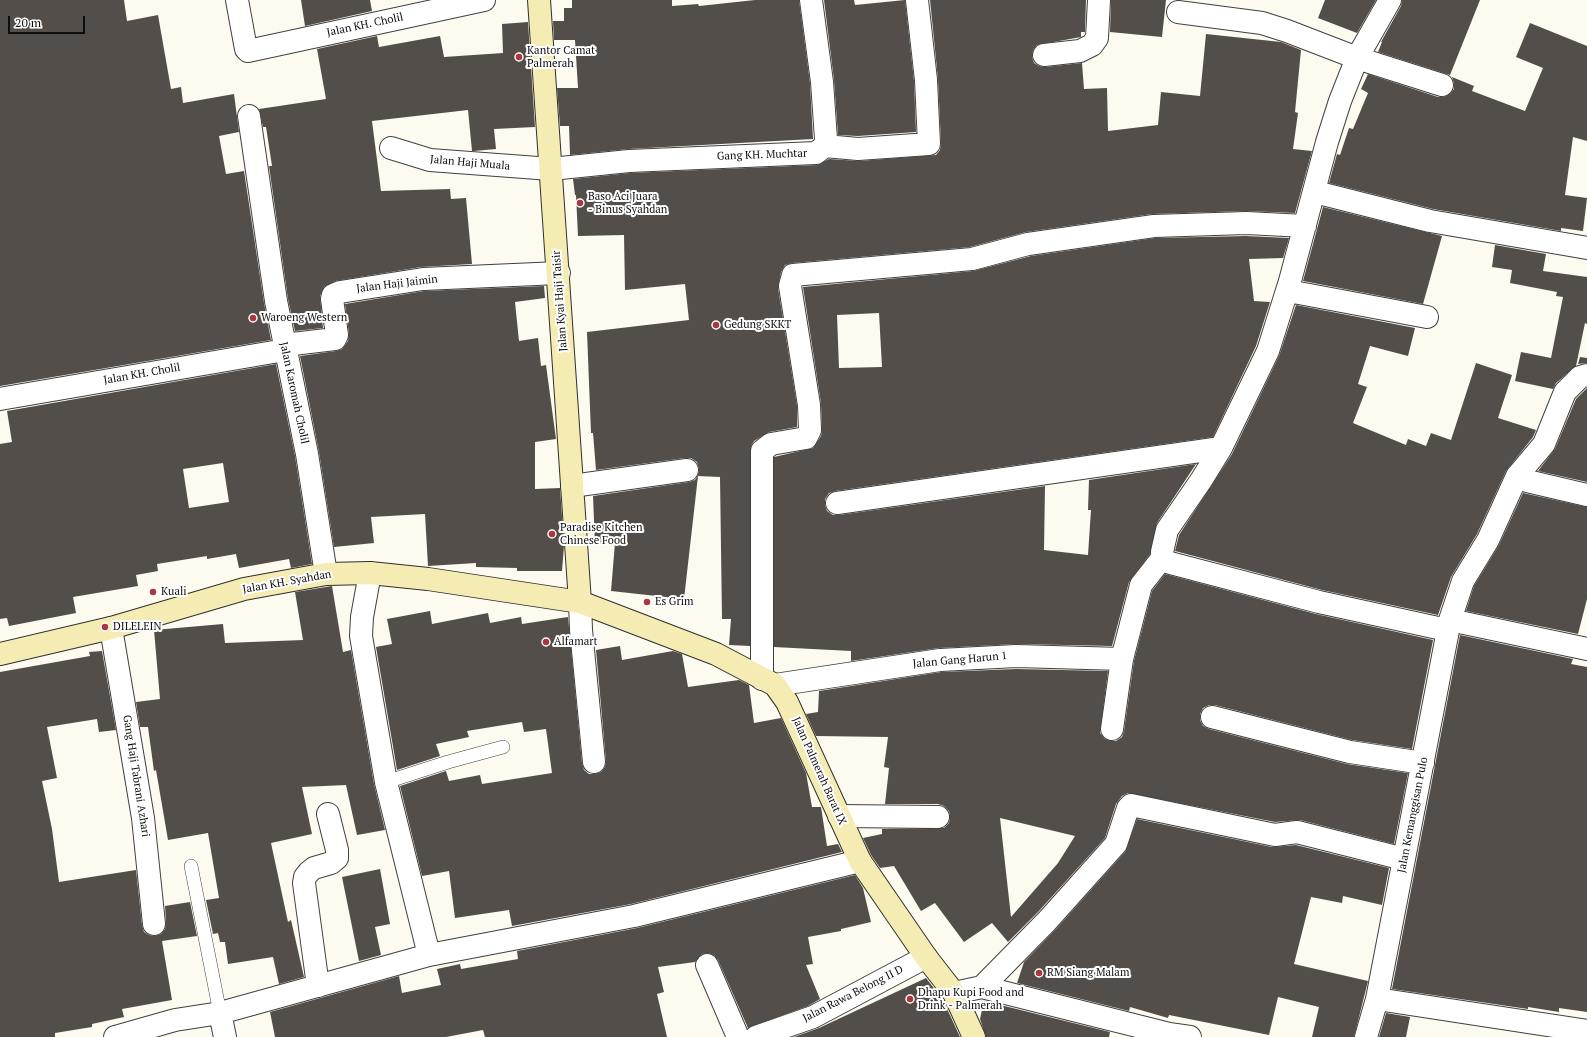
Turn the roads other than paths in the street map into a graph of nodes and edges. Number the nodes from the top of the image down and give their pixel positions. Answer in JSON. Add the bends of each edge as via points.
{"nodes":[{"id":1,"x":237,"y":0,"type":"edge"},
{"id":2,"x":484,"y":0,"type":"edge"},
{"id":3,"x":539,"y":0,"type":"edge"},
{"id":4,"x":811,"y":0,"type":"edge"},
{"id":5,"x":917,"y":0,"type":"edge"},
{"id":6,"x":1099,"y":0,"type":"edge"},
{"id":7,"x":1390,"y":0,"type":"edge"},
{"id":8,"x":1178,"y":12,"type":"dead end"},
{"id":9,"x":1044,"y":55,"type":"dead end"},
{"id":10,"x":1357,"y":58,"type":"junction"},
{"id":11,"x":1442,"y":85,"type":"dead end"},
{"id":12,"x":249,"y":116,"type":"dead end"},
{"id":13,"x":825,"y":146,"type":"junction"},
{"id":14,"x":392,"y":148,"type":"dead end"},
{"id":15,"x":550,"y":169,"type":"junction"},
{"id":16,"x":1315,"y":192,"type":"junction"},
{"id":17,"x":1305,"y":226,"type":"junction"},
{"id":18,"x":1587,"y":248,"type":"edge"},
{"id":19,"x":559,"y":274,"type":"junction"},
{"id":20,"x":1288,"y":291,"type":"junction"},
{"id":21,"x":1427,"y":317,"type":"dead end"},
{"id":22,"x":284,"y":348,"type":"junction"},
{"id":23,"x":1587,"y":375,"type":"edge"},
{"id":24,"x":0,"y":399,"type":"edge"},
{"id":25,"x":1220,"y":448,"type":"junction"},
{"id":26,"x":687,"y":470,"type":"dead end"},
{"id":27,"x":1517,"y":476,"type":"junction"},
{"id":28,"x":572,"y":486,"type":"junction"},
{"id":29,"x":1587,"y":495,"type":"edge"},
{"id":30,"x":837,"y":503,"type":"dead end"},
{"id":31,"x":1163,"y":557,"type":"junction"},
{"id":32,"x":370,"y":573,"type":"junction"},
{"id":33,"x":326,"y":574,"type":"junction"},
{"id":34,"x":580,"y":602,"type":"junction"},
{"id":35,"x":1448,"y":625,"type":"junction"},
{"id":36,"x":111,"y":628,"type":"junction"},
{"id":37,"x":1587,"y":649,"type":"edge"},
{"id":38,"x":0,"y":654,"type":"edge"},
{"id":39,"x":1122,"y":659,"type":"junction"},
{"id":40,"x":768,"y":682,"type":"junction"},
{"id":41,"x":1212,"y":717,"type":"dead end"},
{"id":42,"x":1112,"y":730,"type":"dead end"},
{"id":43,"x":503,"y":747,"type":"dead end"},
{"id":44,"x":594,"y":762,"type":"dead end"},
{"id":45,"x":1423,"y":763,"type":"junction"},
{"id":46,"x":386,"y":782,"type":"junction"},
{"id":47,"x":328,"y":814,"type":"dead end"},
{"id":48,"x":839,"y":816,"type":"junction"},
{"id":49,"x":938,"y":818,"type":"dead end"},
{"id":50,"x":1404,"y":859,"type":"junction"},
{"id":51,"x":860,"y":861,"type":"junction"},
{"id":52,"x":191,"y":866,"type":"dead end"},
{"id":53,"x":154,"y":924,"type":"dead end"},
{"id":54,"x":429,"y":956,"type":"junction"},
{"id":55,"x":926,"y":958,"type":"junction"},
{"id":56,"x":707,"y":965,"type":"dead end"},
{"id":57,"x":318,"y":986,"type":"junction"},
{"id":58,"x":982,"y":987,"type":"junction"},
{"id":59,"x":954,"y":993,"type":"junction"},
{"id":60,"x":1377,"y":999,"type":"junction"},
{"id":61,"x":220,"y":1013,"type":"junction"},
{"id":62,"x":1587,"y":1031,"type":"edge"},
{"id":63,"x":115,"y":1037,"type":"edge"},
{"id":64,"x":225,"y":1037,"type":"edge"},
{"id":65,"x":738,"y":1037,"type":"edge"},
{"id":66,"x":756,"y":1037,"type":"edge"},
{"id":67,"x":974,"y":1037,"type":"edge"},
{"id":68,"x":1190,"y":1037,"type":"edge"},
{"id":69,"x":1366,"y":1037,"type":"edge"}],
"edges":[{"from":1,"to":2,"type":"street","name":"Jalan KH. Cholil","via":[[246,50],[251,51]]},
{"from":3,"to":15,"type":"street","name":"Jalan Kyai Haji Taisir"},
{"from":4,"to":13,"type":"street","via":[[822,82]]},
{"from":5,"to":13,"type":"street","via":[[926,80],[929,144],[858,149]]},
{"from":6,"to":9,"type":"street","via":[[1097,38],[1092,45],[1080,51]]},
{"from":7,"to":10,"type":"street"},
{"from":8,"to":10,"type":"street","via":[[1262,23]]},
{"from":10,"to":11,"type":"street"},
{"from":10,"to":16,"type":"street","via":[[1327,142]]},
{"from":12,"to":22,"type":"street","name":"Jalan Karomah Cholil"},
{"from":13,"to":15,"type":"street","name":"Gang KH. Muchtar","via":[[816,153],[808,154],[629,161]]},
{"from":14,"to":15,"type":"street","name":"Jalan Haji Muala","via":[[430,160]]},
{"from":15,"to":19,"type":"street","name":"Jalan Kyai Haji Taisir"},
{"from":16,"to":17,"type":"street"},
{"from":16,"to":18,"type":"street","via":[[1430,221]]},
{"from":17,"to":20,"type":"street"},
{"from":17,"to":40,"type":"street","via":[[1246,223],[1154,226],[1028,244],[972,259],[793,275],[790,286],[809,405],[810,430],[806,438],[771,444],[762,451]]},
{"from":19,"to":22,"type":"street","name":"Jalan Haji Jaimin","via":[[423,279],[340,292],[332,299],[337,335],[335,340]]},
{"from":19,"to":28,"type":"street","name":"Jalan Kyai Haji Taisir"},
{"from":20,"to":21,"type":"street"},
{"from":20,"to":25,"type":"street","via":[[1268,351]]},
{"from":22,"to":24,"type":"street","name":"Jalan KH. Cholil"},
{"from":22,"to":33,"type":"street","name":"Jalan Karomah Cholil","via":[[307,454]]},
{"from":23,"to":27,"type":"street","name":"Jalan Kemanggisan Pulo","via":[[1580,377],[1565,392],[1544,444]]},
{"from":25,"to":30,"type":"street"},
{"from":25,"to":31,"type":"street","via":[[1167,530]]},
{"from":26,"to":28,"type":"street"},
{"from":27,"to":29,"type":"street","via":[[1527,481]]},
{"from":27,"to":35,"type":"street","name":"Jalan Kemanggisan Pulo","via":[[1488,540],[1463,581]]},
{"from":28,"to":34,"type":"street","name":"Jalan Kyai Haji Taisir"},
{"from":31,"to":35,"type":"street","via":[[1167,562],[1319,602]]},
{"from":31,"to":39,"type":"street","via":[[1141,585]]},
{"from":32,"to":33,"type":"street","name":"Jalan KH. Syahdan"},
{"from":32,"to":34,"type":"street","name":"Jalan KH. Syahdan"},
{"from":32,"to":46,"type":"street","via":[[361,636]]},
{"from":33,"to":36,"type":"street","name":"Jalan KH. Syahdan","via":[[244,589]]},
{"from":34,"to":40,"type":"street","name":"Jalan Palmerah Barat IX","via":[[716,654]]},
{"from":34,"to":44,"type":"street"},
{"from":35,"to":37,"type":"street"},
{"from":35,"to":45,"type":"street","name":"Jalan Kemanggisan Pulo"},
{"from":36,"to":38,"type":"street","name":"Jalan KH. Syahdan"},
{"from":36,"to":53,"type":"street","name":"Gang Haji Tabrani Azhari","via":[[143,818]]},
{"from":39,"to":40,"type":"street","name":"Jalan Gang Harun 1","via":[[1016,656],[940,660]]},
{"from":39,"to":42,"type":"street"},
{"from":40,"to":48,"type":"street","name":"Jalan Palmerah Barat IX","via":[[787,702]]},
{"from":41,"to":45,"type":"street","via":[[1350,752]]},
{"from":43,"to":46,"type":"lane"},
{"from":45,"to":50,"type":"street","name":"Jalan Kemanggisan Pulo"},
{"from":46,"to":54,"type":"street"},
{"from":47,"to":57,"type":"street","via":[[337,858],[331,863],[314,868],[305,876],[304,883]]},
{"from":48,"to":49,"type":"street"},
{"from":48,"to":51,"type":"street","name":"Jalan Palmerah Barat IX"},
{"from":50,"to":58,"type":"street","via":[[1297,832],[1275,835],[1131,805],[1116,844],[1047,921]]},
{"from":50,"to":60,"type":"street","name":"Jalan Kemanggisan Pulo"},
{"from":51,"to":54,"type":"street","via":[[634,916]]},
{"from":51,"to":55,"type":"street","name":"Jalan Palmerah Barat IX"},
{"from":52,"to":61,"type":"lane"},
{"from":54,"to":57,"type":"street"},
{"from":55,"to":59,"type":"street","name":"Jalan Palmerah Barat IX"},
{"from":55,"to":66,"type":"street","name":"Jalan Rawa Belong II D","via":[[813,1017]]},
{"from":56,"to":65,"type":"street"},
{"from":57,"to":61,"type":"street"},
{"from":58,"to":59,"type":"street"},
{"from":58,"to":68,"type":"street"},
{"from":59,"to":67,"type":"street","name":"Jalan Palmerah Barat IX"},
{"from":60,"to":62,"type":"street"},
{"from":60,"to":69,"type":"street","name":"Jalan Kemanggisan Pulo"},
{"from":61,"to":63,"type":"street","via":[[174,1020]]},
{"from":61,"to":64,"type":"street"}]}
